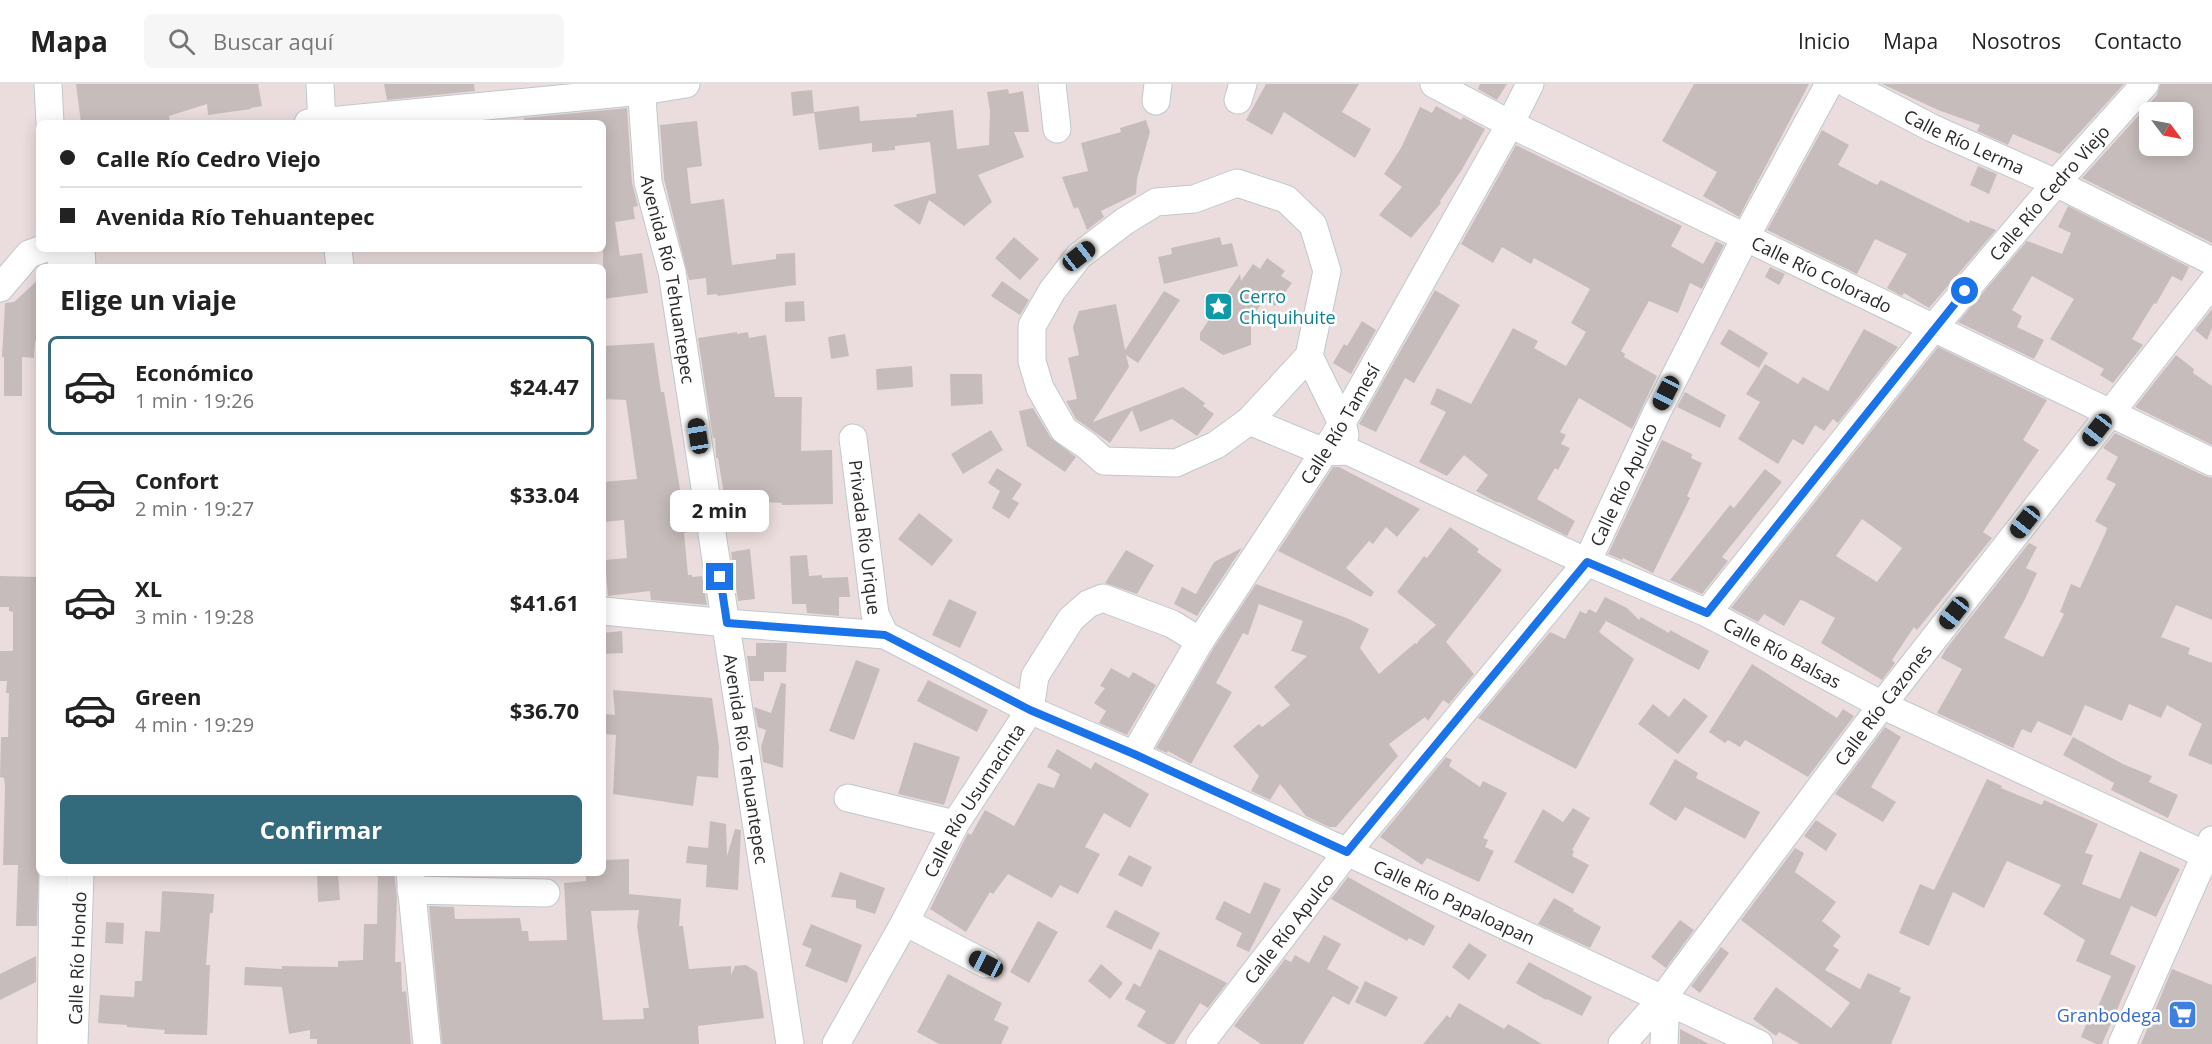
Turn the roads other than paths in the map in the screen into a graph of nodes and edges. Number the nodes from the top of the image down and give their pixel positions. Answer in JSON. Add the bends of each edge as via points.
{"nodes":[{"id":1,"x":48,"y":84,"type":"edge"},
{"id":2,"x":320,"y":84,"type":"edge"},
{"id":3,"x":686,"y":84,"type":"edge"},
{"id":4,"x":1052,"y":84,"type":"edge"},
{"id":5,"x":1434,"y":84,"type":"edge"},
{"id":6,"x":1530,"y":84,"type":"edge"},
{"id":7,"x":1829,"y":84,"type":"edge"},
{"id":8,"x":1848,"y":84,"type":"edge"},
{"id":9,"x":2145,"y":84,"type":"edge"},
{"id":10,"x":641,"y":87,"type":"edge"},
{"id":11,"x":50,"y":120,"type":"edge"},
{"id":12,"x":317,"y":120,"type":"edge"},
{"id":13,"x":344,"y":120,"type":"edge"},
{"id":14,"x":1510,"y":124,"type":"junction"},
{"id":15,"x":1057,"y":129,"type":"dead end"},
{"id":16,"x":2056,"y":183,"type":"junction"},
{"id":17,"x":1745,"y":238,"type":"junction"},
{"id":18,"x":36,"y":252,"type":"edge"},
{"id":19,"x":2212,"y":261,"type":"edge"},
{"id":20,"x":2212,"y":283,"type":"edge"},
{"id":21,"x":0,"y":288,"type":"edge"},
{"id":22,"x":1934,"y":327,"type":"junction"},
{"id":23,"x":1309,"y":356,"type":"junction"},
{"id":24,"x":2111,"y":412,"type":"junction"},
{"id":25,"x":1249,"y":421,"type":"junction"},
{"id":26,"x":1342,"y":423,"type":"junction"},
{"id":27,"x":853,"y":438,"type":"dead end"},
{"id":28,"x":1336,"y":451,"type":"junction"},
{"id":29,"x":2212,"y":462,"type":"edge"},
{"id":30,"x":1587,"y":562,"type":"junction"},
{"id":31,"x":606,"y":610,"type":"edge"},
{"id":32,"x":1707,"y":613,"type":"junction"},
{"id":33,"x":727,"y":623,"type":"junction"},
{"id":34,"x":885,"y":635,"type":"junction"},
{"id":35,"x":1200,"y":641,"type":"junction"},
{"id":36,"x":1882,"y":705,"type":"junction"},
{"id":37,"x":1030,"y":710,"type":"junction"},
{"id":38,"x":1134,"y":754,"type":"junction"},
{"id":39,"x":848,"y":798,"type":"dead end"},
{"id":40,"x":955,"y":824,"type":"junction"},
{"id":41,"x":2210,"y":850,"type":"edge"},
{"id":42,"x":1347,"y":852,"type":"junction"},
{"id":43,"x":53,"y":876,"type":"edge"},
{"id":44,"x":80,"y":876,"type":"edge"},
{"id":45,"x":410,"y":882,"type":"edge"},
{"id":46,"x":546,"y":893,"type":"dead end"},
{"id":47,"x":905,"y":922,"type":"junction"},
{"id":48,"x":986,"y":964,"type":"dead end"},
{"id":49,"x":1664,"y":1000,"type":"junction"},
{"id":50,"x":51,"y":1044,"type":"edge"},
{"id":51,"x":74,"y":1044,"type":"edge"},
{"id":52,"x":427,"y":1044,"type":"edge"},
{"id":53,"x":790,"y":1044,"type":"edge"},
{"id":54,"x":836,"y":1044,"type":"edge"},
{"id":55,"x":1200,"y":1044,"type":"edge"},
{"id":56,"x":1622,"y":1044,"type":"edge"},
{"id":57,"x":1664,"y":1044,"type":"edge"},
{"id":58,"x":1759,"y":1044,"type":"edge"},
{"id":59,"x":2122,"y":1044,"type":"edge"}],
"edges":[{"from":1,"to":11,"type":"street"},
{"from":2,"to":12,"type":"street"},
{"from":3,"to":10,"type":"street"},
{"from":4,"to":15,"type":"street"},
{"from":5,"to":14,"type":"street","name":"Calle Río Colorado"},
{"from":6,"to":14,"type":"street","name":"Calle Río Tamesí"},
{"from":7,"to":17,"type":"street","name":"Calle Río Apulco"},
{"from":8,"to":16,"type":"street","name":"Calle Río Lerma","via":[[1932,128]]},
{"from":9,"to":16,"type":"street","name":"Calle Río Cedro Viejo"},
{"from":10,"to":13,"type":"street"},
{"from":10,"to":33,"type":"street","name":"Avenida Río Tehuantepec","via":[[648,182],[672,272]]},
{"from":14,"to":17,"type":"street","name":"Calle Río Colorado"},
{"from":14,"to":26,"type":"street","name":"Calle Río Tamesí"},
{"from":16,"to":19,"type":"street","name":"Calle Río Lerma"},
{"from":16,"to":22,"type":"street","name":"Calle Río Cedro Viejo"},
{"from":17,"to":22,"type":"street","name":"Calle Río Colorado"},
{"from":17,"to":30,"type":"street","name":"Calle Río Apulco"},
{"from":18,"to":21,"type":"street","via":[[29,254]]},
{"from":20,"to":24,"type":"street","name":"Calle Río Cazones"},
{"from":22,"to":24,"type":"street","name":"Calle Río Colorado"},
{"from":22,"to":32,"type":"street","name":"Calle Río Cedro Viejo"},
{"from":23,"to":25,"type":"street"},
{"from":23,"to":25,"type":"street","via":[[1327,271],[1312,225],[1286,199],[1237,183],[1194,199],[1156,202],[1125,221],[1079,256],[1032,326],[1032,361],[1040,388],[1064,429],[1104,461],[1176,463],[1216,445]]},
{"from":23,"to":26,"type":"street"},
{"from":24,"to":29,"type":"street","name":"Calle Río Colorado"},
{"from":24,"to":36,"type":"street","name":"Calle Río Cazones"},
{"from":25,"to":28,"type":"street","name":"Calle Río Balsas"},
{"from":26,"to":28,"type":"street"},
{"from":27,"to":34,"type":"street","name":"Privada Río Urique","via":[[875,614]]},
{"from":28,"to":30,"type":"street","name":"Calle Río Balsas"},
{"from":28,"to":35,"type":"street","name":"Calle Río Tamesí"},
{"from":30,"to":32,"type":"street","name":"Calle Río Balsas"},
{"from":30,"to":42,"type":"street","name":"Calle Río Apulco"},
{"from":31,"to":33,"type":"street","name":"Calle Río Papaloapan"},
{"from":32,"to":36,"type":"street","name":"Calle Río Balsas"},
{"from":33,"to":34,"type":"street","name":"Calle Río Papaloapan"},
{"from":33,"to":53,"type":"street","name":"Avenida Río Tehuantepec"},
{"from":34,"to":37,"type":"street","name":"Calle Río Papaloapan"},
{"from":35,"to":37,"type":"street","name":"Calle Río Usumacinta","via":[[1172,624],[1103,598],[1088,604],[1071,619],[1035,676]]},
{"from":35,"to":38,"type":"street","name":"Calle Río Tamesí"},
{"from":36,"to":41,"type":"street","name":"Calle Río Balsas"},
{"from":36,"to":49,"type":"street","name":"Calle Río Cazones"},
{"from":37,"to":38,"type":"street","name":"Calle Río Papaloapan"},
{"from":37,"to":40,"type":"street","name":"Calle Río Usumacinta"},
{"from":38,"to":42,"type":"street","name":"Calle Río Papaloapan"},
{"from":39,"to":40,"type":"street"},
{"from":40,"to":47,"type":"street","name":"Calle Río Usumacinta"},
{"from":41,"to":59,"type":"street"},
{"from":42,"to":49,"type":"street","name":"Calle Río Papaloapan"},
{"from":42,"to":55,"type":"street","name":"Calle Río Apulco"},
{"from":43,"to":50,"type":"street","name":"Calle Río Hondo"},
{"from":44,"to":51,"type":"street","name":"Calle Río Hondo"},
{"from":45,"to":46,"type":"street"},
{"from":45,"to":52,"type":"street"},
{"from":47,"to":48,"type":"street"},
{"from":47,"to":54,"type":"street","name":"Calle Río Usumacinta"},
{"from":49,"to":56,"type":"street","name":"Calle Río Cazones"},
{"from":49,"to":57,"type":"street"},
{"from":49,"to":58,"type":"street","name":"Calle Río Papaloapan"}]}
